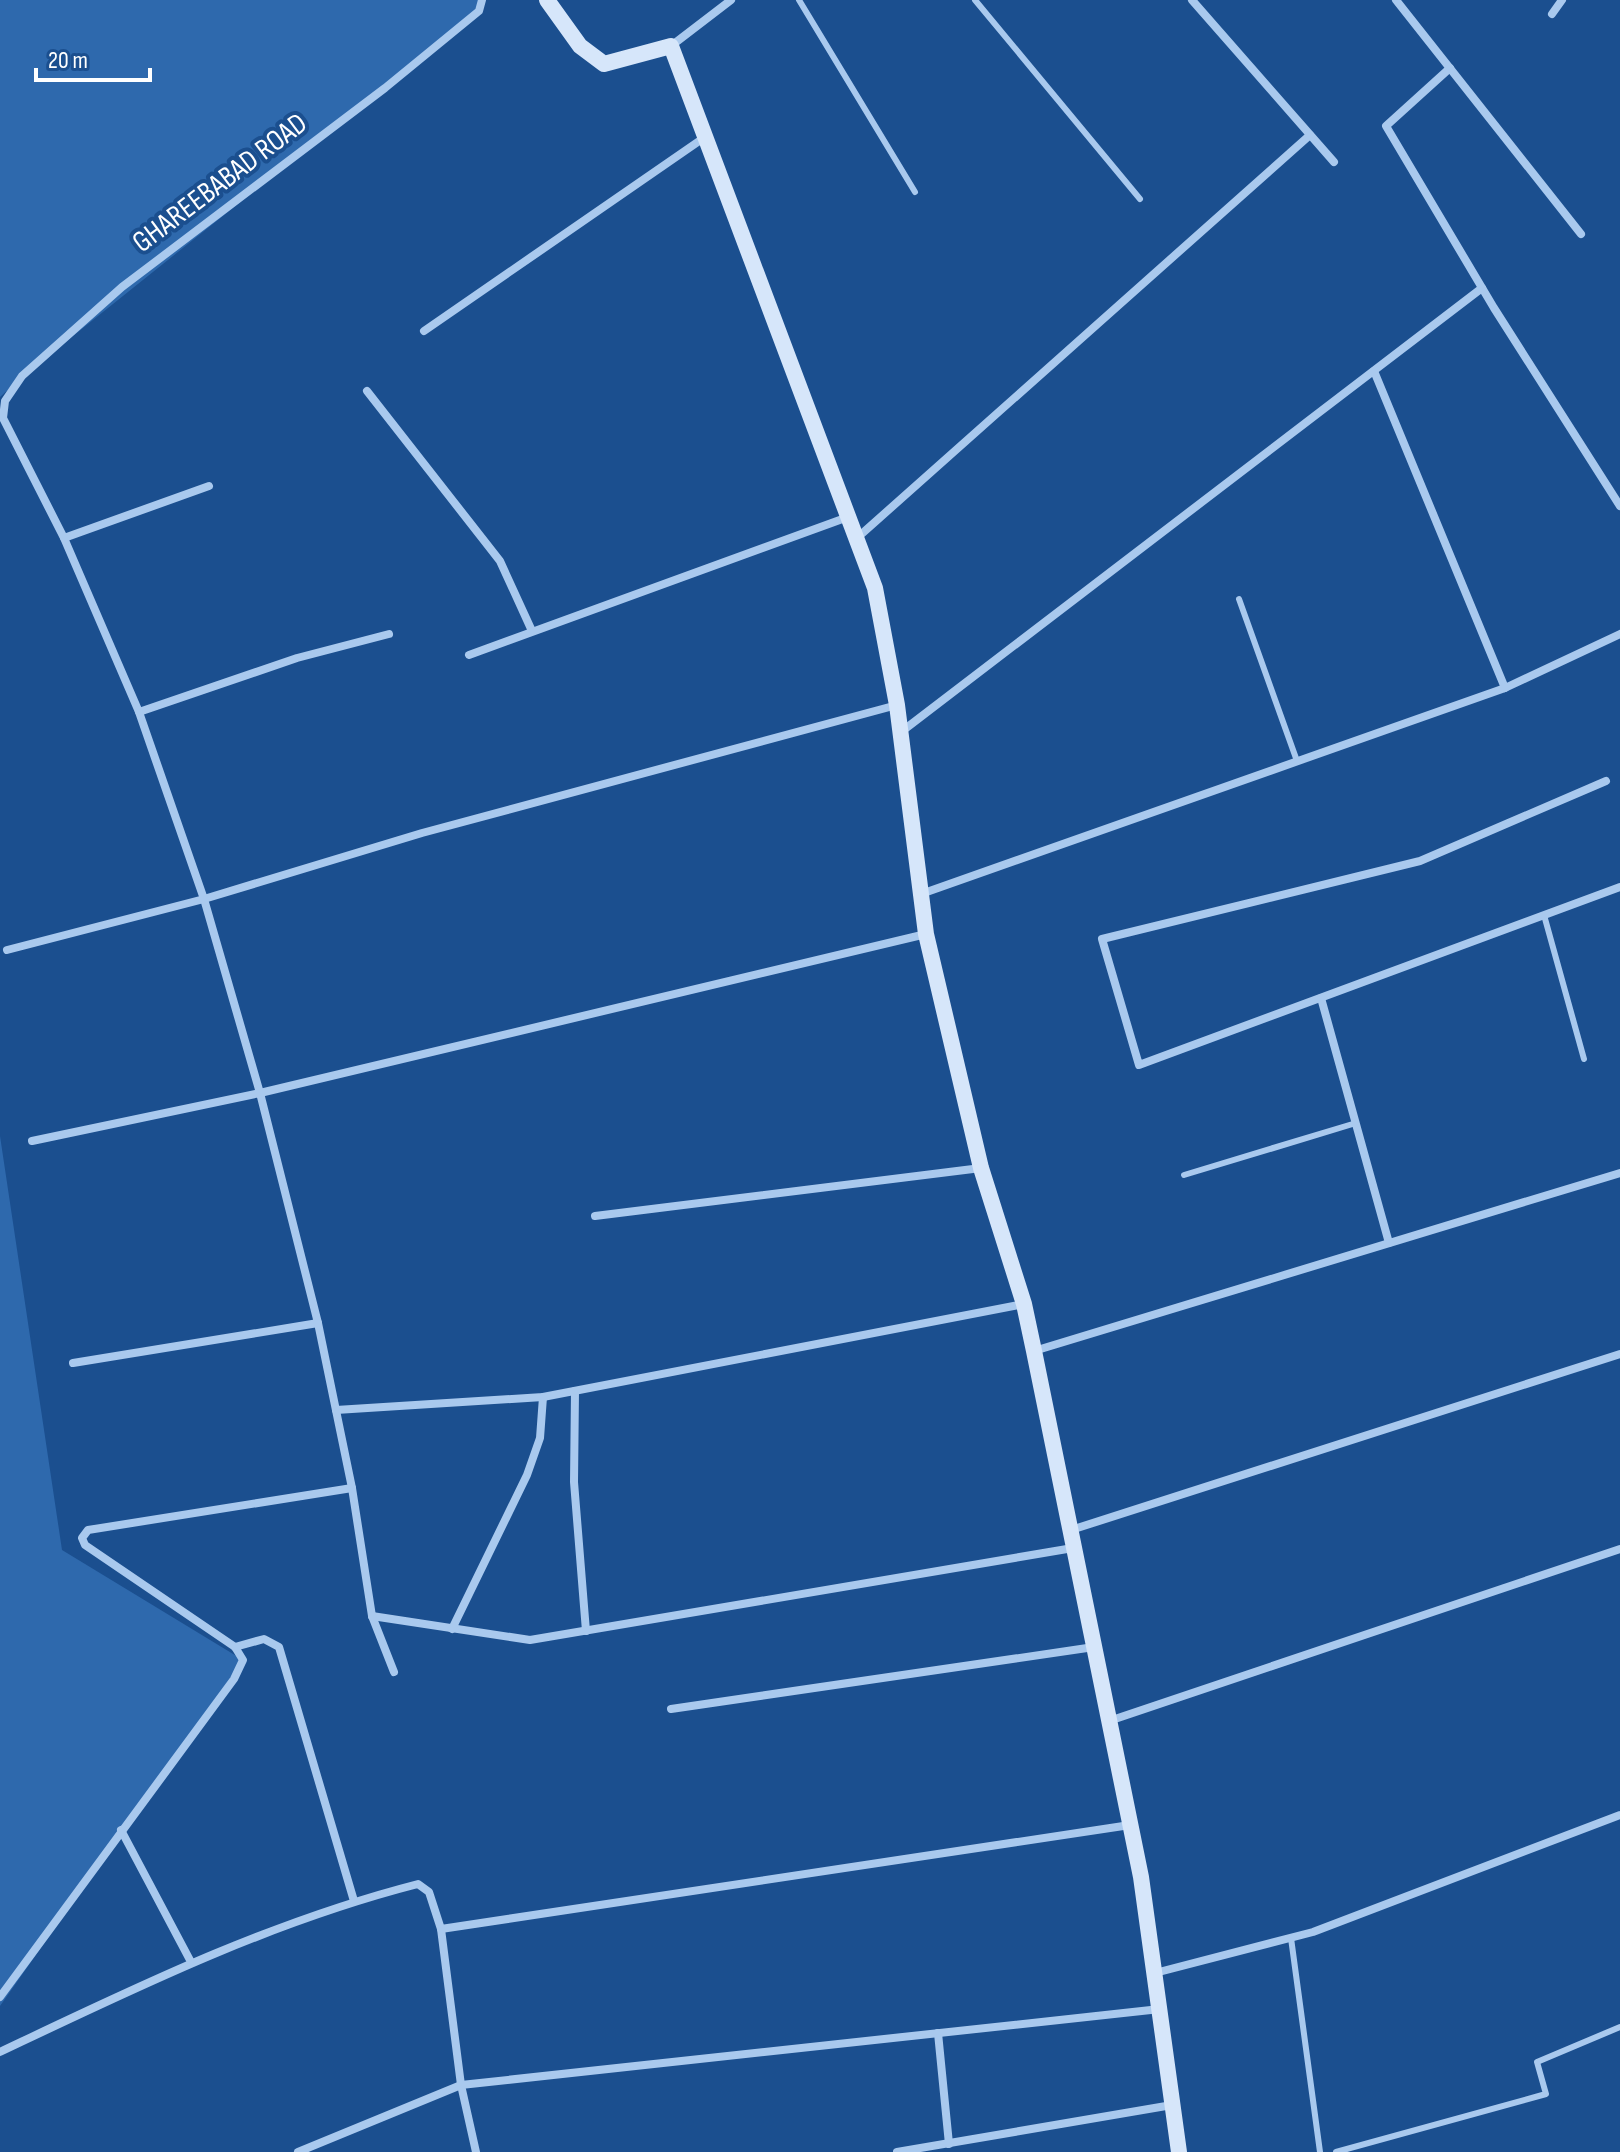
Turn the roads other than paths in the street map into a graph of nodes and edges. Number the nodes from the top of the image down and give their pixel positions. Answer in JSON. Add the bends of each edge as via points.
{"nodes":[{"id":1,"x":482,"y":0,"type":"edge"},
{"id":2,"x":547,"y":0,"type":"edge"},
{"id":3,"x":731,"y":0,"type":"edge"},
{"id":4,"x":799,"y":0,"type":"edge"},
{"id":5,"x":975,"y":0,"type":"edge"},
{"id":6,"x":1192,"y":0,"type":"edge"},
{"id":7,"x":1396,"y":0,"type":"edge"},
{"id":8,"x":1562,"y":0,"type":"edge"},
{"id":9,"x":1552,"y":14,"type":"dead end"},
{"id":10,"x":671,"y":46,"type":"junction"},
{"id":11,"x":1450,"y":68,"type":"junction"},
{"id":12,"x":1310,"y":135,"type":"junction"},
{"id":13,"x":705,"y":136,"type":"junction"},
{"id":14,"x":1334,"y":162,"type":"dead end"},
{"id":15,"x":915,"y":192,"type":"dead end"},
{"id":16,"x":1140,"y":199,"type":"dead end"},
{"id":17,"x":1581,"y":234,"type":"dead end"},
{"id":18,"x":1482,"y":288,"type":"junction"},
{"id":19,"x":424,"y":331,"type":"dead end"},
{"id":20,"x":1374,"y":371,"type":"junction"},
{"id":21,"x":367,"y":391,"type":"dead end"},
{"id":22,"x":209,"y":486,"type":"dead end"},
{"id":23,"x":1620,"y":506,"type":"edge"},
{"id":24,"x":848,"y":517,"type":"junction"},
{"id":25,"x":64,"y":538,"type":"junction"},
{"id":26,"x":856,"y":538,"type":"junction"},
{"id":27,"x":1239,"y":599,"type":"dead end"},
{"id":28,"x":532,"y":631,"type":"junction"},
{"id":29,"x":389,"y":634,"type":"dead end"},
{"id":30,"x":1620,"y":634,"type":"edge"},
{"id":31,"x":469,"y":655,"type":"dead end"},
{"id":32,"x":1505,"y":688,"type":"junction"},
{"id":33,"x":897,"y":705,"type":"junction"},
{"id":34,"x":139,"y":712,"type":"junction"},
{"id":35,"x":901,"y":732,"type":"junction"},
{"id":36,"x":1297,"y":761,"type":"junction"},
{"id":37,"x":1606,"y":781,"type":"dead end"},
{"id":38,"x":1620,"y":887,"type":"edge"},
{"id":39,"x":921,"y":894,"type":"junction"},
{"id":40,"x":204,"y":899,"type":"junction"},
{"id":41,"x":1544,"y":915,"type":"junction"},
{"id":42,"x":926,"y":934,"type":"junction"},
{"id":43,"x":7,"y":950,"type":"dead end"},
{"id":44,"x":1321,"y":998,"type":"junction"},
{"id":45,"x":1584,"y":1059,"type":"dead end"},
{"id":46,"x":260,"y":1093,"type":"junction"},
{"id":47,"x":1356,"y":1123,"type":"junction"},
{"id":48,"x":32,"y":1141,"type":"dead end"},
{"id":49,"x":981,"y":1168,"type":"junction"},
{"id":50,"x":1620,"y":1173,"type":"edge"},
{"id":51,"x":1184,"y":1175,"type":"dead end"},
{"id":52,"x":595,"y":1216,"type":"dead end"},
{"id":53,"x":1389,"y":1243,"type":"junction"},
{"id":54,"x":1024,"y":1304,"type":"junction"},
{"id":55,"x":318,"y":1323,"type":"junction"},
{"id":56,"x":1034,"y":1351,"type":"junction"},
{"id":57,"x":1620,"y":1354,"type":"edge"},
{"id":58,"x":73,"y":1363,"type":"dead end"},
{"id":59,"x":575,"y":1391,"type":"junction"},
{"id":60,"x":543,"y":1397,"type":"junction"},
{"id":61,"x":336,"y":1410,"type":"junction"},
{"id":62,"x":352,"y":1488,"type":"junction"},
{"id":63,"x":1071,"y":1530,"type":"junction"},
{"id":64,"x":1074,"y":1548,"type":"junction"},
{"id":65,"x":1620,"y":1549,"type":"edge"},
{"id":66,"x":372,"y":1616,"type":"junction"},
{"id":67,"x":452,"y":1629,"type":"junction"},
{"id":68,"x":586,"y":1631,"type":"junction"},
{"id":69,"x":235,"y":1647,"type":"junction"},
{"id":70,"x":1095,"y":1647,"type":"junction"},
{"id":71,"x":394,"y":1672,"type":"dead end"},
{"id":72,"x":671,"y":1709,"type":"dead end"},
{"id":73,"x":1109,"y":1721,"type":"junction"},
{"id":74,"x":1620,"y":1815,"type":"edge"},
{"id":75,"x":1131,"y":1825,"type":"junction"},
{"id":76,"x":121,"y":1830,"type":"junction"},
{"id":77,"x":354,"y":1901,"type":"junction"},
{"id":78,"x":441,"y":1929,"type":"junction"},
{"id":79,"x":1291,"y":1938,"type":"junction"},
{"id":80,"x":191,"y":1962,"type":"junction"},
{"id":81,"x":1155,"y":1973,"type":"junction"},
{"id":82,"x":0,"y":1997,"type":"edge"},
{"id":83,"x":1160,"y":2009,"type":"junction"},
{"id":84,"x":1620,"y":2027,"type":"edge"},
{"id":85,"x":938,"y":2033,"type":"junction"},
{"id":86,"x":0,"y":2052,"type":"edge"},
{"id":87,"x":461,"y":2085,"type":"junction"},
{"id":88,"x":1173,"y":2105,"type":"junction"},
{"id":89,"x":949,"y":2144,"type":"junction"},
{"id":90,"x":298,"y":2152,"type":"edge"},
{"id":91,"x":476,"y":2152,"type":"edge"},
{"id":92,"x":897,"y":2152,"type":"edge"},
{"id":93,"x":1179,"y":2152,"type":"edge"},
{"id":94,"x":1320,"y":2152,"type":"edge"},
{"id":95,"x":1336,"y":2152,"type":"edge"}],
"edges":[{"from":1,"to":25,"type":"street","name":"GHAREEBABAD ROAD","via":[[479,11],[385,88],[122,287],[22,376],[5,401],[3,418]]},
{"from":2,"to":10,"type":"street","via":[[580,46],[604,64]]},
{"from":3,"to":10,"type":"street"},
{"from":4,"to":15,"type":"lane"},
{"from":5,"to":16,"type":"lane"},
{"from":6,"to":12,"type":"street"},
{"from":7,"to":11,"type":"street"},
{"from":8,"to":9,"type":"street"},
{"from":10,"to":13,"type":"street"},
{"from":11,"to":17,"type":"street"},
{"from":11,"to":18,"type":"street","via":[[1386,126]]},
{"from":12,"to":14,"type":"street"},
{"from":12,"to":26,"type":"street"},
{"from":13,"to":19,"type":"street"},
{"from":13,"to":24,"type":"street"},
{"from":18,"to":20,"type":"street"},
{"from":18,"to":23,"type":"street"},
{"from":20,"to":32,"type":"street"},
{"from":20,"to":35,"type":"street"},
{"from":21,"to":28,"type":"street","via":[[500,561]]},
{"from":22,"to":25,"type":"street"},
{"from":24,"to":26,"type":"street"},
{"from":24,"to":28,"type":"street"},
{"from":25,"to":34,"type":"street"},
{"from":26,"to":33,"type":"street","via":[[875,588]]},
{"from":27,"to":36,"type":"lane"},
{"from":28,"to":31,"type":"street"},
{"from":29,"to":34,"type":"street","via":[[297,658]]},
{"from":30,"to":32,"type":"street"},
{"from":32,"to":36,"type":"street"},
{"from":33,"to":35,"type":"street"},
{"from":33,"to":40,"type":"street","via":[[422,833]]},
{"from":34,"to":40,"type":"street"},
{"from":35,"to":39,"type":"street"},
{"from":36,"to":39,"type":"street"},
{"from":37,"to":44,"type":"street","via":[[1420,861],[1102,939],[1139,1065]]},
{"from":38,"to":41,"type":"street"},
{"from":39,"to":42,"type":"street"},
{"from":40,"to":43,"type":"street"},
{"from":40,"to":46,"type":"street"},
{"from":41,"to":44,"type":"street"},
{"from":41,"to":45,"type":"lane"},
{"from":42,"to":46,"type":"street"},
{"from":42,"to":49,"type":"street"},
{"from":44,"to":47,"type":"street"},
{"from":46,"to":48,"type":"street"},
{"from":46,"to":55,"type":"street"},
{"from":47,"to":51,"type":"lane"},
{"from":47,"to":53,"type":"street"},
{"from":49,"to":52,"type":"street"},
{"from":49,"to":54,"type":"street"},
{"from":50,"to":53,"type":"street"},
{"from":53,"to":56,"type":"street"},
{"from":54,"to":56,"type":"street"},
{"from":54,"to":59,"type":"street"},
{"from":55,"to":58,"type":"street"},
{"from":55,"to":61,"type":"street"},
{"from":56,"to":63,"type":"street"},
{"from":57,"to":63,"type":"street"},
{"from":59,"to":60,"type":"street"},
{"from":59,"to":68,"type":"street","via":[[574,1482]]},
{"from":60,"to":61,"type":"street"},
{"from":60,"to":67,"type":"street","via":[[540,1438],[527,1475]]},
{"from":61,"to":62,"type":"street"},
{"from":62,"to":66,"type":"street"},
{"from":62,"to":69,"type":"street","via":[[88,1530],[82,1538]]},
{"from":63,"to":64,"type":"street"},
{"from":64,"to":68,"type":"street"},
{"from":64,"to":70,"type":"street"},
{"from":65,"to":73,"type":"street"},
{"from":66,"to":67,"type":"street"},
{"from":66,"to":71,"type":"street"},
{"from":67,"to":68,"type":"street","via":[[530,1640]]},
{"from":69,"to":76,"type":"street","via":[[243,1660],[234,1679]]},
{"from":69,"to":77,"type":"street","via":[[264,1639],[279,1647]]},
{"from":70,"to":72,"type":"street"},
{"from":70,"to":73,"type":"street"},
{"from":73,"to":75,"type":"street"},
{"from":74,"to":79,"type":"street"},
{"from":75,"to":78,"type":"street"},
{"from":75,"to":81,"type":"street"},
{"from":76,"to":80,"type":"street"},
{"from":76,"to":82,"type":"street"},
{"from":77,"to":78,"type":"street","via":[[418,1884],[429,1892]]},
{"from":77,"to":80,"type":"street"},
{"from":78,"to":87,"type":"street"},
{"from":79,"to":81,"type":"street"},
{"from":79,"to":94,"type":"lane"},
{"from":80,"to":86,"type":"street"},
{"from":81,"to":83,"type":"street"},
{"from":83,"to":85,"type":"street"},
{"from":83,"to":88,"type":"street"},
{"from":84,"to":95,"type":"lane","via":[[1537,2062],[1546,2094]]},
{"from":85,"to":87,"type":"street"},
{"from":85,"to":89,"type":"street"},
{"from":87,"to":90,"type":"street"},
{"from":87,"to":91,"type":"street"},
{"from":88,"to":89,"type":"street"},
{"from":88,"to":93,"type":"street"},
{"from":89,"to":92,"type":"street"}]}
